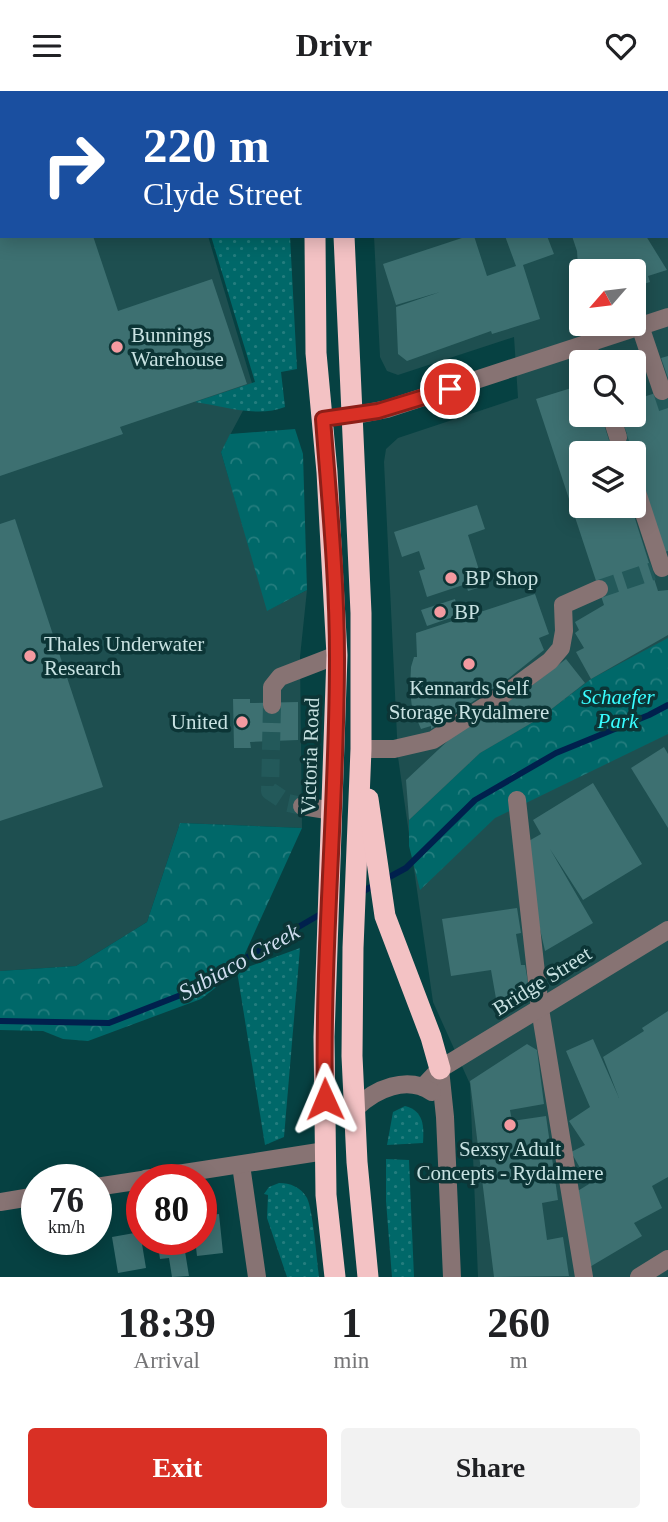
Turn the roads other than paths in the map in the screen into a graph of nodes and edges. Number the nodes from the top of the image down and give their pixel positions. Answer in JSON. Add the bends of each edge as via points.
{"nodes":[{"id":1,"x":315,"y":238,"type":"edge"},
{"id":2,"x":344,"y":238,"type":"edge"},
{"id":3,"x":668,"y":317,"type":"edge"},
{"id":4,"x":646,"y":324,"type":"edge"},
{"id":5,"x":611,"y":336,"type":"edge"},
{"id":6,"x":643,"y":336,"type":"edge"},
{"id":7,"x":587,"y":344,"type":"junction"},
{"id":8,"x":589,"y":350,"type":"edge"},
{"id":9,"x":662,"y":391,"type":"dead end"},
{"id":10,"x":351,"y":416,"type":"junction"},
{"id":11,"x":323,"y":419,"type":"junction"},
{"id":12,"x":615,"y":427,"type":"edge"},
{"id":13,"x":618,"y":437,"type":"tunnel mouth"},
{"id":14,"x":645,"y":518,"type":"edge"},
{"id":15,"x":661,"y":568,"type":"edge"},
{"id":16,"x":599,"y":589,"type":"tunnel mouth"},
{"id":17,"x":337,"y":655,"type":"junction"},
{"id":18,"x":272,"y":705,"type":"tunnel mouth"},
{"id":19,"x":362,"y":749,"type":"junction"},
{"id":20,"x":517,"y":800,"type":"dead end"},
{"id":21,"x":302,"y":806,"type":"tunnel mouth"},
{"id":22,"x":333,"y":811,"type":"junction"},
{"id":23,"x":668,"y":930,"type":"edge"},
{"id":24,"x":540,"y":1009,"type":"junction"},
{"id":25,"x":440,"y":1069,"type":"junction"},
{"id":26,"x":423,"y":1087,"type":"junction"},
{"id":27,"x":356,"y":1108,"type":"junction"},
{"id":28,"x":445,"y":1108,"type":"junction"},
{"id":29,"x":325,"y":1151,"type":"junction"},
{"id":30,"x":241,"y":1164,"type":"junction"},
{"id":31,"x":217,"y":1168,"type":"edge"},
{"id":32,"x":21,"y":1199,"type":"edge"},
{"id":33,"x":0,"y":1202,"type":"edge"},
{"id":34,"x":668,"y":1259,"type":"edge"},
{"id":35,"x":257,"y":1277,"type":"edge"},
{"id":36,"x":335,"y":1277,"type":"edge"},
{"id":37,"x":368,"y":1277,"type":"edge"},
{"id":38,"x":452,"y":1277,"type":"edge"},
{"id":39,"x":584,"y":1277,"type":"edge"},
{"id":40,"x":639,"y":1277,"type":"edge"}],
"edges":[{"from":1,"to":11,"type":"highway","name":"Victoria Road","via":[[316,343]]},
{"from":2,"to":10,"type":"highway"},
{"from":3,"to":4,"type":"street"},
{"from":5,"to":7,"type":"street"},
{"from":6,"to":9,"type":"street"},
{"from":7,"to":8,"type":"street"},
{"from":7,"to":10,"type":"street"},
{"from":10,"to":11,"type":"highway"},
{"from":10,"to":19,"type":"highway"},
{"from":11,"to":17,"type":"highway","name":"Victoria Road"},
{"from":12,"to":13,"type":"street"},
{"from":14,"to":15,"type":"street"},
{"from":16,"to":19,"type":"street","via":[[563,605],[561,648],[516,686],[433,740],[394,749]]},
{"from":17,"to":18,"type":"street","via":[[280,677],[272,687]]},
{"from":17,"to":22,"type":"highway","name":"Victoria Road"},
{"from":19,"to":25,"type":"highway","via":[[388,926]]},
{"from":19,"to":27,"type":"highway","via":[[353,948]]},
{"from":20,"to":24,"type":"street"},
{"from":21,"to":22,"type":"street"},
{"from":22,"to":29,"type":"highway","name":"Victoria Road"},
{"from":23,"to":24,"type":"street","name":"Bridge Street"},
{"from":24,"to":25,"type":"street","name":"Bridge Street"},
{"from":24,"to":39,"type":"street"},
{"from":25,"to":26,"type":"street","name":"Bridge Street"},
{"from":25,"to":28,"type":"street"},
{"from":26,"to":27,"type":"street","via":[[388,1086]]},
{"from":26,"to":28,"type":"street"},
{"from":27,"to":37,"type":"highway"},
{"from":28,"to":38,"type":"street"},
{"from":29,"to":30,"type":"street"},
{"from":29,"to":36,"type":"highway","name":"Victoria Road"},
{"from":30,"to":31,"type":"street"},
{"from":30,"to":35,"type":"street"},
{"from":32,"to":33,"type":"street"},
{"from":34,"to":40,"type":"street"}]}
